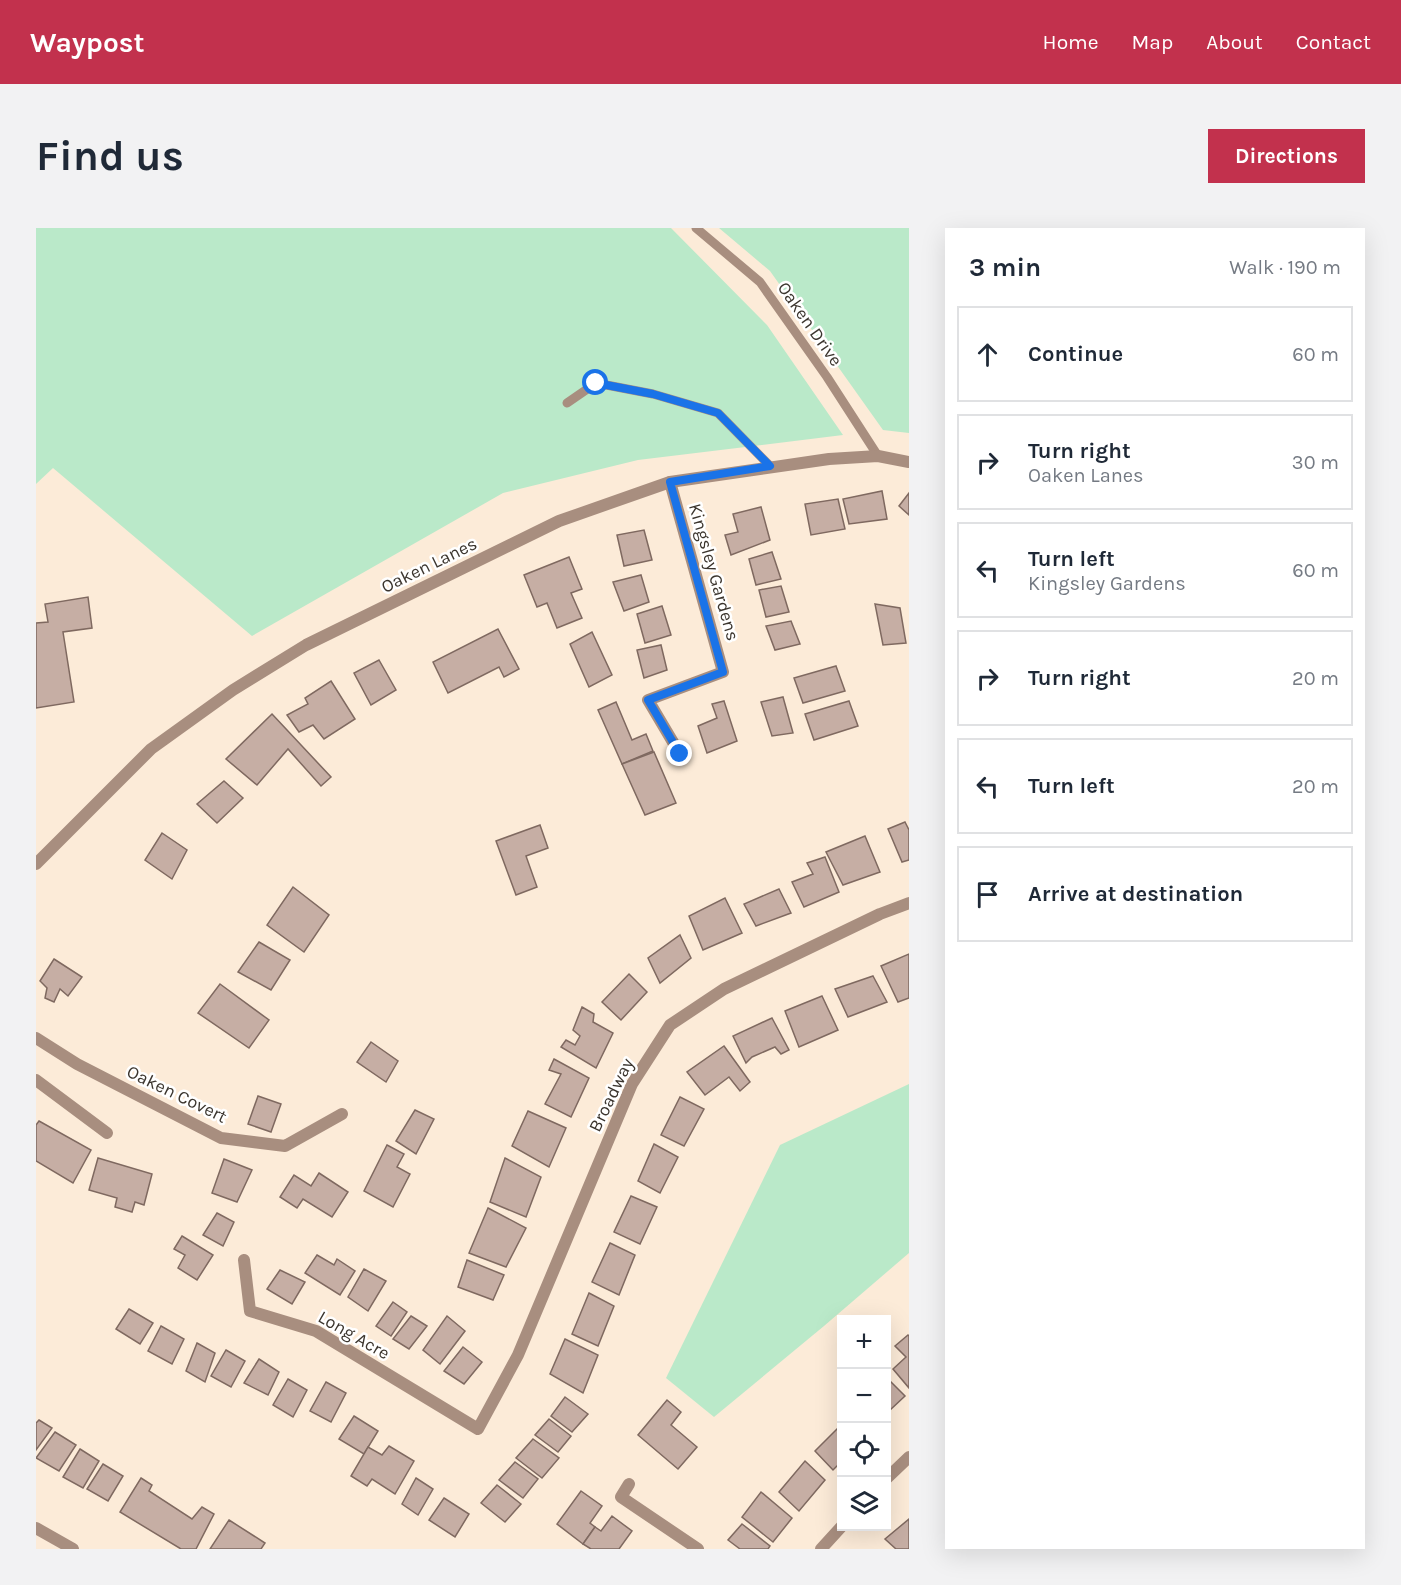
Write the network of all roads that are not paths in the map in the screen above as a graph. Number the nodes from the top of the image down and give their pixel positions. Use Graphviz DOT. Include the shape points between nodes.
graph roads {
  1 [pos="696,228"];
  2 [pos="567,403"];
  3 [pos="878,456"];
  4 [pos="909,462"];
  5 [pos="770,466"];
  6 [pos="670,482"];
  7 [pos="680,754"];
  8 [pos="36,864"];
  9 [pos="909,903"];
  10 [pos="36,1038"];
  11 [pos="36,1080"];
  12 [pos="342,1114"];
  13 [pos="107,1133"];
  14 [pos="244,1260"];
  15 [pos="478,1429"];
  16 [pos="909,1457"];
  17 [pos="888,1477"];
  18 [pos="629,1484"];
  19 [pos="36,1528"];
  20 [pos="838,1531"];
  21 [pos="73,1549"];
  22 [pos="698,1549"];
  23 [pos="821,1549"];
  1 -- 3 [label="lane, Oaken Drive" via="760,282"];
  2 -- 5 [label="lane" via="596,383 718,413"];
  3 -- 4 [label="street, Oaken Lanes"];
  3 -- 5 [label="street, Oaken Lanes"];
  5 -- 6 [label="street, Oaken Lanes"];
  6 -- 7 [label="street, Kingsley Gardens" via="723,672 648,700"];
  6 -- 8 [label="street, Oaken Lanes" via="558,521 306,645 233,690 151,749"];
  9 -- 15 [label="street, Broadway" via="724,988 670,1025 632,1084 518,1355"];
  10 -- 12 [label="street, Oaken Covert" via="77,1064 221,1137 285,1146"];
  11 -- 13 [label="street"];
  14 -- 15 [label="street, Long Acre" via="250,1311 316,1331"];
  16 -- 17 [label="street"];
  18 -- 22 [label="street" via="621,1497"];
  19 -- 21 [label="street"];
  20 -- 23 [label="street"];
}
